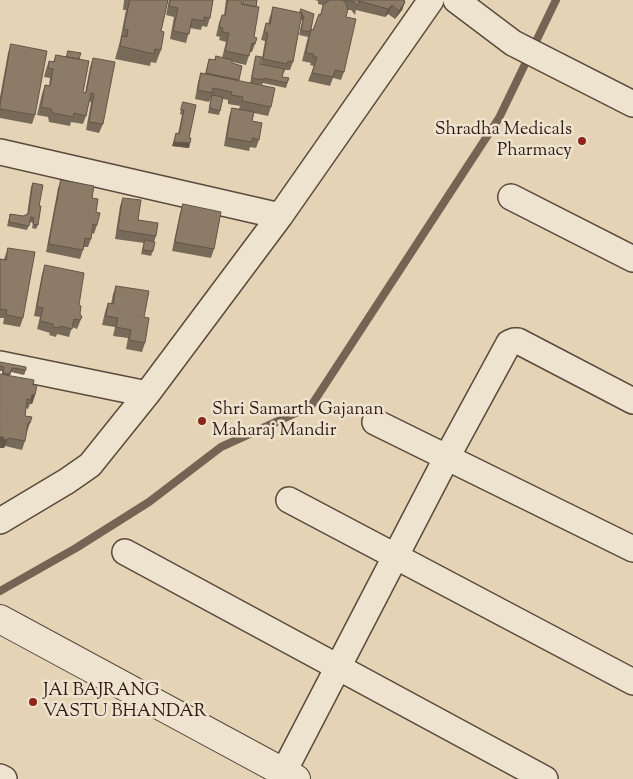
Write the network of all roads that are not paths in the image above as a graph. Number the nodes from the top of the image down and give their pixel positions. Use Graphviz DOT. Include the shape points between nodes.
graph roads {
  1 [pos="431,0"];
  2 [pos="456,0"];
  3 [pos="633,104"];
  4 [pos="0,152"];
  5 [pos="511,196"];
  6 [pos="280,216"];
  7 [pos="633,260"];
  8 [pos="0,364"];
  9 [pos="147,394"];
  10 [pos="633,401"];
  11 [pos="376,422"];
  12 [pos="447,457"];
  13 [pos="289,500"];
  14 [pos="0,521"];
  15 [pos="633,548"];
  16 [pos="125,552"];
  17 [pos="396,556"];
  18 [pos="0,619"];
  19 [pos="338,667"];
  20 [pos="633,682"];
  21 [pos="0,777"];
  22 [pos="286,777"];
  23 [pos="4,779"];
  24 [pos="545,779"];
  1 -- 6 [label="street"];
  2 -- 3 [label="street" via="513,43"];
  4 -- 6 [label="street"];
  5 -- 7 [label="street"];
  6 -- 9 [label="street"];
  8 -- 9 [label="street"];
  9 -- 14 [label="street" via="90,465"];
  10 -- 12 [label="street" via="514,341"];
  11 -- 12 [label="street"];
  12 -- 15 [label="street"];
  12 -- 17 [label="street"];
  13 -- 17 [label="street"];
  16 -- 19 [label="street"];
  17 -- 19 [label="street"];
  17 -- 20 [label="street"];
  18 -- 22 [label="street"];
  19 -- 22 [label="street"];
  19 -- 24 [label="street"];
  21 -- 23 [label="street"];
}
